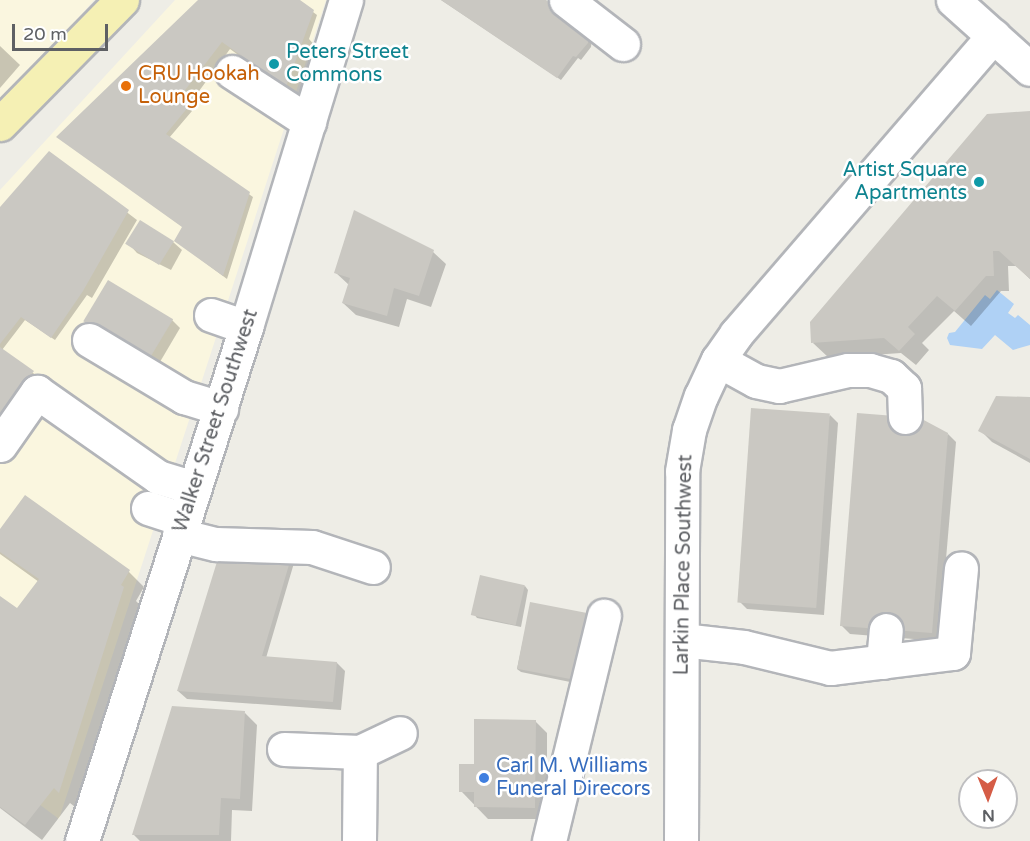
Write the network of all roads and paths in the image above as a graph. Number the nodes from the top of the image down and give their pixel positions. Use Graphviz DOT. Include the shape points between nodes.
graph roads {
  1 [pos="346,0"];
  2 [pos="566,0"];
  3 [pos="953,0"];
  4 [pos="117,2"];
  5 [pos="993,36"];
  6 [pos="622,44"];
  7 [pos="1030,69"];
  8 [pos="232,72"];
  9 [pos="309,122"];
  10 [pos="0,124"];
  11 [pos="211,315"];
  12 [pos="246,327"];
  13 [pos="89,340"];
  14 [pos="717,360"];
  15 [pos="221,408"];
  16 [pos="905,417"];
  17 [pos="0,444"];
  18 [pos="194,488"];
  19 [pos="148,508"];
  20 [pos="181,527"];
  21 [pos="373,567"];
  22 [pos="961,568"];
  23 [pos="604,616"];
  24 [pos="682,640"];
  25 [pos="400,733"];
  26 [pos="284,749"];
  27 [pos="360,752"];
  28 [pos="82,841"];
  29 [pos="359,841"];
  30 [pos="549,841"];
  31 [pos="681,841"];
  1 -- 9 [label="street, Walker Street Southwest"];
  2 -- 6 [label="street"];
  3 -- 5 [label="street"];
  4 -- 10 [label="main road"];
  5 -- 7 [label="street"];
  5 -- 14 [label="street, Larkin Place Southwest"];
  8 -- 9 [label="street"];
  9 -- 12 [label="street, Walker Street Southwest"];
  11 -- 12 [label="street"];
  12 -- 15 [label="street, Walker Street Southwest"];
  13 -- 15 [label="street" via="184,397"];
  14 -- 16 [label="street" via="756,381 779,386 848,370 870,370 891,376 904,388"];
  14 -- 24 [label="street, Larkin Place Southwest" via="689,430 682,471"];
  15 -- 18 [label="street, Walker Street Southwest"];
  17 -- 18 [label="street" via="37,392 158,477"];
  18 -- 20 [label="street, Walker Street Southwest"];
  19 -- 20 [label="street"];
  20 -- 21 [label="street" via="216,544 312,547"];
  20 -- 28 [label="street, Walker Street Southwest"];
  22 -- 24 [label="street" via="953,653 884,646 830,668 744,647"];
  23 -- 30 [label="street"];
  24 -- 31 [label="street, Larkin Place Southwest"];
  25 -- 27 [label="street"];
  26 -- 27 [label="street"];
  27 -- 29 [label="street"];
}
